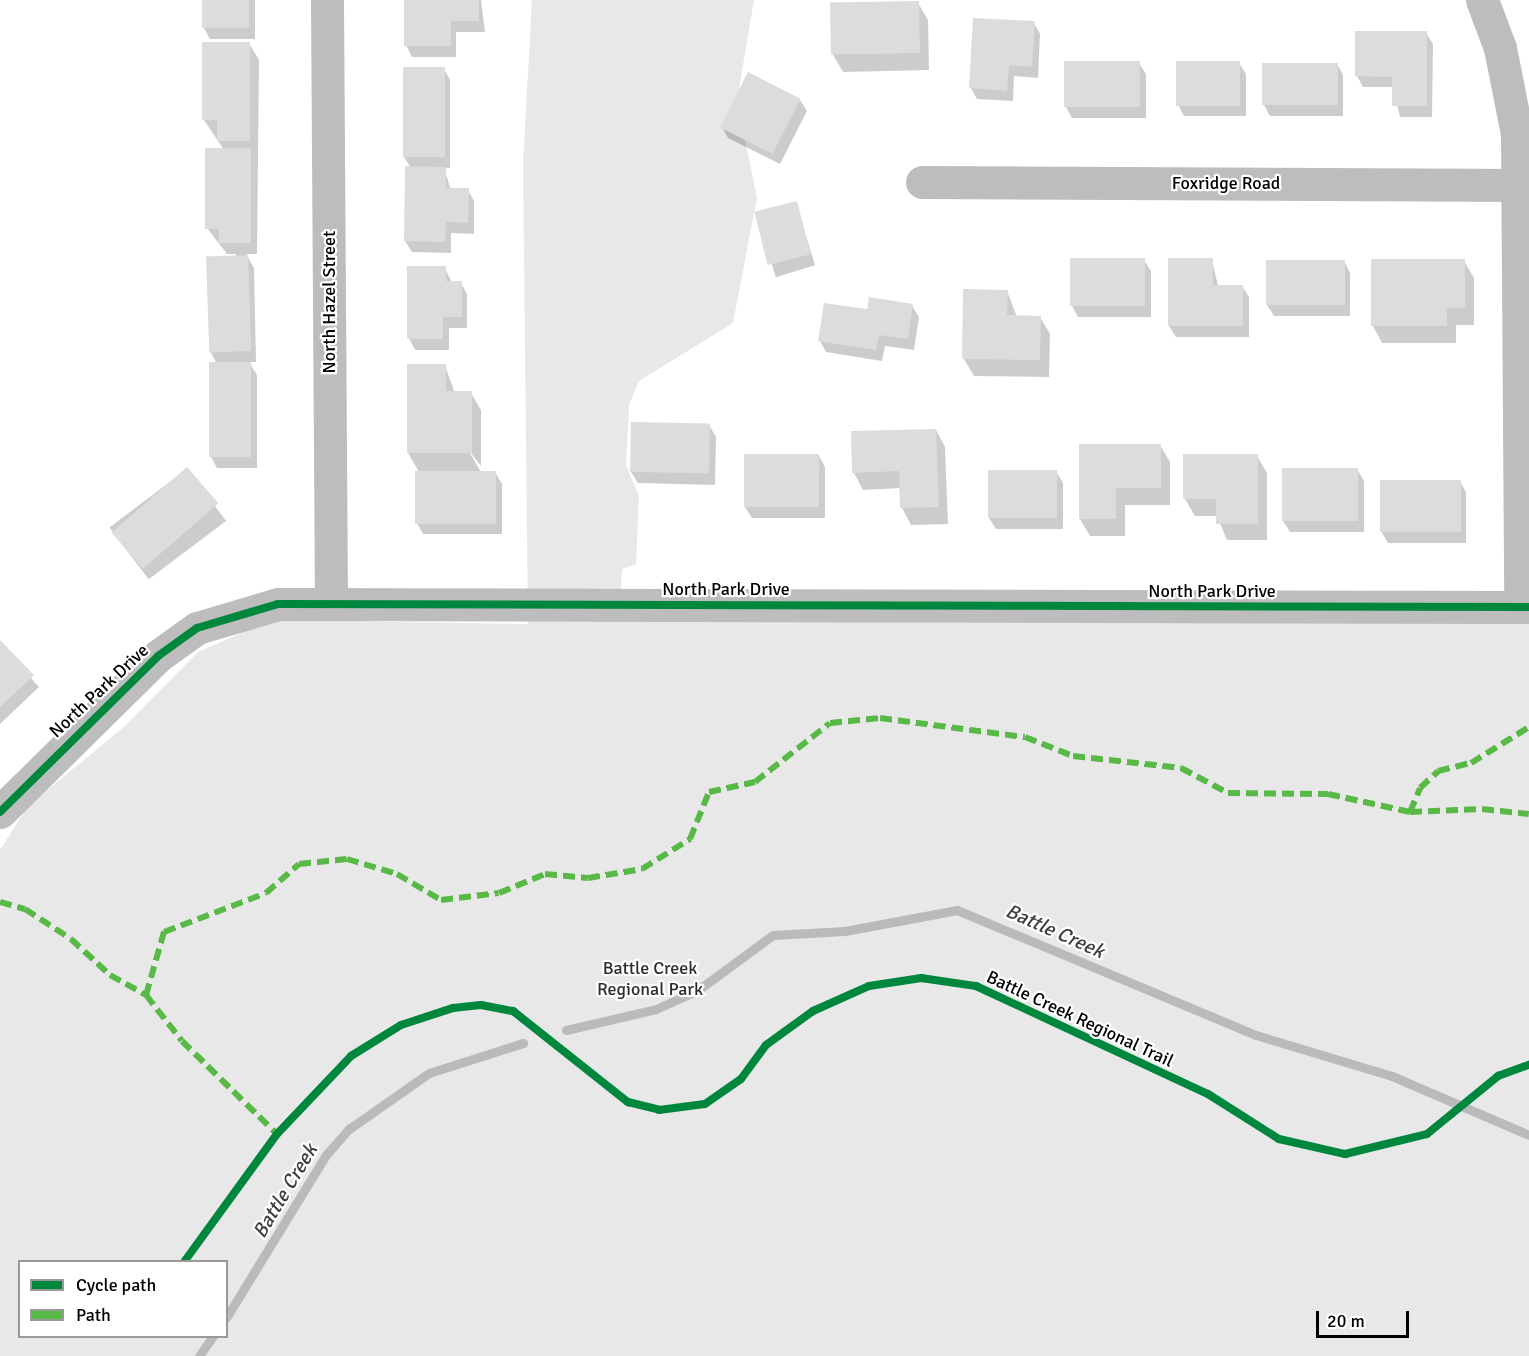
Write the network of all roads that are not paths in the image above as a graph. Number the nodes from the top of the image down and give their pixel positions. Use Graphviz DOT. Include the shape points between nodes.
graph roads {
  1 [pos="327,0"];
  2 [pos="1482,0"];
  3 [pos="922,182"];
  4 [pos="1523,185"];
  5 [pos="331,603"];
  6 [pos="1525,607"];
  7 [pos="0,812"];
  1 -- 5 [label="street, North Hazel Street"];
  2 -- 4 [label="street" via="1512,93"];
  3 -- 4 [label="street, Foxridge Road"];
  4 -- 6 [label="street"];
  5 -- 6 [label="street, North Park Drive"];
  5 -- 7 [label="street, North Park Drive" via="278,604 197,628 79,728"];
}
